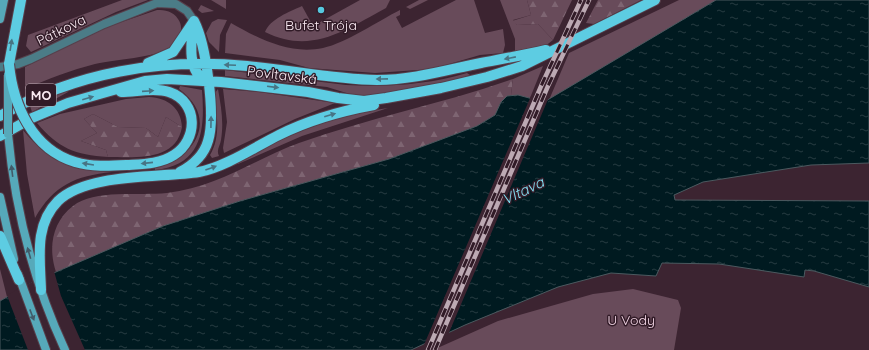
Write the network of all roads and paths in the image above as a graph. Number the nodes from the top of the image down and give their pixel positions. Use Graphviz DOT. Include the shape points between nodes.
graph roads {
  1 [pos="4,0"];
  2 [pos="21,0"];
  3 [pos="655,0"];
  4 [pos="0,19"];
  5 [pos="194,21"];
  6 [pos="561,46"];
  7 [pos="193,64"];
  8 [pos="206,64"];
  9 [pos="4,66"];
  10 [pos="137,68"];
  11 [pos="209,81"];
  12 [pos="441,88"];
  13 [pos="109,92"];
  14 [pos="0,116"];
  15 [pos="0,136"];
  16 [pos="173,175"];
  17 [pos="0,197"];
  18 [pos="0,236"];
  19 [pos="19,280"];
  20 [pos="41,290"];
  21 [pos="46,350"];
  22 [pos="65,350"];
  1 -- 4 [label="main road"];
  9 -- 2 [label="main road, one-way"];
  3 -- 6 [label="main road, Povltavská"];
  5 -- 7 [label="main road" via="191,39"];
  5 -- 8 [label="main road" via="202,40"];
  5 -- 9 [label="street, Pátkova" via="187,11 176,4 157,3 104,24 31,59"];
  5 -- 10 [label="main road" via="173,52"];
  6 -- 8 [label="main road, Povltavská, one-way" via="436,74 389,79 350,78"];
  6 -- 12 [label="main road, Povltavská" via="522,66"];
  7 -- 8 [label="main road, Povltavská / MO"];
  7 -- 10 [label="main road, Povltavská / MO"];
  7 -- 11 [label="main road" via="199,76"];
  8 -- 11 [label="main road"];
  13 -- 9 [label="main road, one-way, bridge" via="168,92 182,100 191,115 192,128 186,145 158,162 97,166 63,157 34,133 20,110"];
  20 -- 9 [label="main road, one-way, bridge" via="28,249 14,183"];
  10 -- 14 [label="main road, Povltavská / MO" via="72,83"];
  11 -- 12 [label="main road, Povltavská, one-way" via="364,100"];
  11 -- 13 [label="main road, Povltavská" via="145,81"];
  16 -- 11 [label="main road, one-way" via="195,161 208,141 211,123"];
  16 -- 12 [label="main road, one-way" via="208,169 280,134 320,118 394,102"];
  15 -- 13 [label="main road, Povltavská / MO, one-way" via="68,103"];
  16 -- 20 [label="main road" via="100,182 80,187 63,196 44,221 40,236"];
  17 -- 19 [label="main road"];
  18 -- 19 [label="main road"];
  19 -- 21 [label="main road, one-way"];
  20 -- 22 [label="main road"];
}
